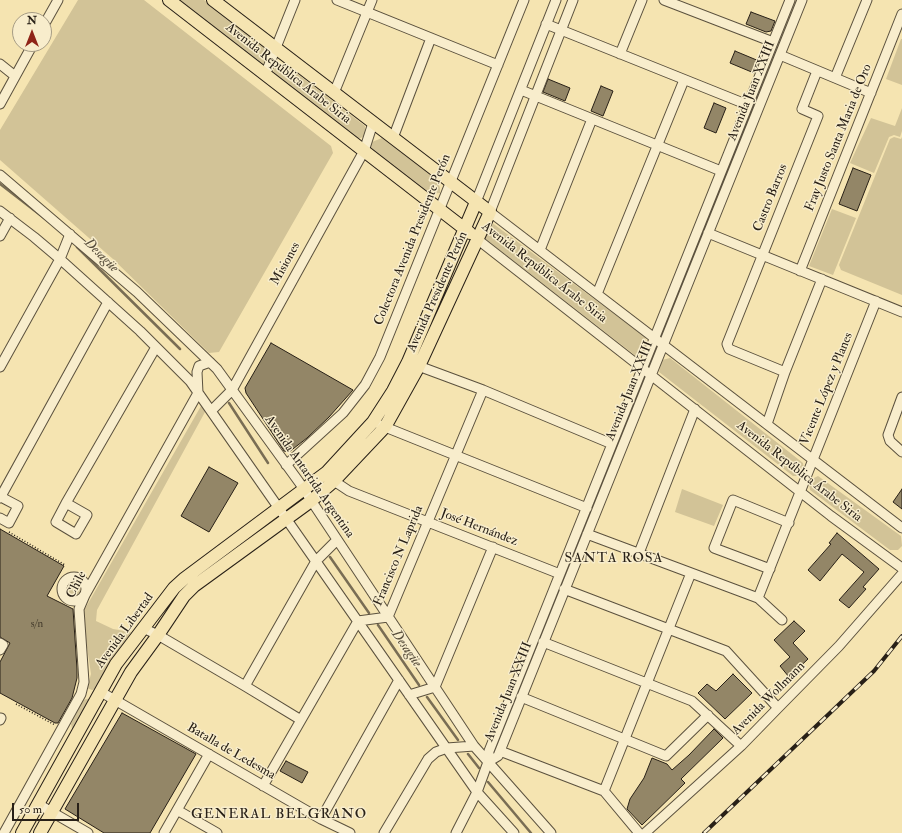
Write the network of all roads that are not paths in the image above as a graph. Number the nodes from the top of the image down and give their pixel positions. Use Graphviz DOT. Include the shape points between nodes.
graph roads {
  1 [pos="58,0"];
  2 [pos="169,0"];
  3 [pos="295,0"];
  4 [pos="337,0"];
  5 [pos="372,0"];
  6 [pos="524,0"];
  7 [pos="556,0"];
  8 [pos="573,0"];
  9 [pos="642,0"];
  10 [pos="664,0"];
  11 [pos="790,0"];
  12 [pos="802,0"];
  13 [pos="867,0"];
  14 [pos="218,2"];
  15 [pos="51,12"];
  16 [pos="367,12"];
  17 [pos="902,14"];
  18 [pos="546,24"];
  19 [pos="561,30"];
  20 [pos="431,38"];
  21 [pos="773,42"];
  22 [pos="276,48"];
  23 [pos="28,52"];
  24 [pos="620,54"];
  25 [pos="780,55"];
  26 [pos="0,64"];
  27 [pos="498,65"];
  28 [pos="816,71"];
  29 [pos="265,75"];
  30 [pos="15,76"];
  31 [pos="834,78"];
  32 [pos="684,80"];
  33 [pos="521,90"];
  34 [pos="334,93"];
  35 [pos="871,93"];
  36 [pos="536,96"];
  37 [pos="0,104"];
  38 [pos="748,106"];
  39 [pos="592,119"];
  40 [pos="373,123"];
  41 [pos="393,138"];
  42 [pos="658,145"];
  43 [pos="364,151"];
  44 [pos="722,171"];
  45 [pos="0,174"];
  46 [pos="451,182"];
  47 [pos="476,202"];
  48 [pos="440,210"];
  49 [pos="0,211"];
  50 [pos="490,212"];
  51 [pos="10,218"];
  52 [pos="465,229"];
  53 [pos="708,232"];
  54 [pos="70,234"];
  55 [pos="0,236"];
  56 [pos="477,239"];
  57 [pos="540,250"];
  58 [pos="762,255"];
  59 [pos="60,259"];
  60 [pos="800,271"];
  61 [pos="822,279"];
  62 [pos="597,294"];
  63 [pos="108,302"];
  64 [pos="876,302"];
  65 [pos="902,312"];
  66 [pos="655,338"];
  67 [pos="663,345"];
  68 [pos="156,347"];
  69 [pos="210,362"];
  70 [pos="414,364"];
  71 [pos="0,367"];
  72 [pos="643,368"];
  73 [pos="785,372"];
  74 [pos="651,374"];
  75 [pos="232,390"];
  76 [pos="483,390"];
  77 [pos="198,393"];
  78 [pos="902,397"];
  79 [pos="695,409"];
  80 [pos="211,411"];
  81 [pos="373,422"];
  82 [pos="767,424"];
  83 [pos="385,427"];
  84 [pos="612,444"];
  85 [pos="902,452"];
  86 [pos="456,455"];
  87 [pos="813,460"];
  88 [pos="286,465"];
  89 [pos="330,476"];
  90 [pos="304,490"];
  91 [pos="801,492"];
  92 [pos="0,498"];
  93 [pos="311,501"];
  94 [pos="66,503"];
  95 [pos="279,508"];
  96 [pos="587,508"];
  97 [pos="0,518"];
  98 [pos="286,519"];
  99 [pos="428,522"];
  100 [pos="789,523"];
  101 [pos="902,528"];
  102 [pos="587,534"];
  103 [pos="337,540"];
  104 [pos="493,547"];
  105 [pos="640,553"];
  106 [pos="316,561"];
  107 [pos="902,568"];
  108 [pos="770,569"];
  109 [pos="691,573"];
  110 [pos="560,574"];
  111 [pos="902,574"];
  112 [pos="564,589"];
  113 [pos="758,598"];
  114 [pos="388,617"];
  115 [pos="782,620"];
  116 [pos="358,621"];
  117 [pos="143,628"];
  118 [pos="668,629"];
  119 [pos="158,635"];
  120 [pos="543,642"];
  121 [pos="0,644"];
  122 [pos="0,650"];
  123 [pos="398,680"];
  124 [pos="647,683"];
  125 [pos="246,686"];
  126 [pos="435,687"];
  127 [pos="101,692"];
  128 [pos="409,695"];
  129 [pos="521,697"];
  130 [pos="115,700"];
  131 [pos="778,708"];
  132 [pos="708,716"];
  133 [pos="301,720"];
  134 [pos="625,739"];
  135 [pos="474,746"];
  136 [pos="741,746"];
  137 [pos="447,748"];
  138 [pos="500,751"];
  139 [pos="209,754"];
  140 [pos="488,762"];
  141 [pos="263,786"];
  142 [pos="604,791"];
  143 [pos="477,792"];
  144 [pos="38,804"];
  145 [pos="177,810"];
  146 [pos="52,812"];
  147 [pos="321,819"];
  148 [pos="4,833"];
  149 [pos="22,833"];
  150 [pos="40,833"];
  151 [pos="88,833"];
  152 [pos="164,833"];
  153 [pos="217,833"];
  154 [pos="350,833"];
  155 [pos="384,833"];
  156 [pos="456,833"];
  157 [pos="514,833"];
  158 [pos="551,833"];
  159 [pos="640,833"];
  160 [pos="645,833"];
  1 -- 15 [label="street"];
  2 -- 29 [label="main road, Avenida República Árabe Siria"];
  3 -- 22 [label="street"];
  4 -- 16 [label="street"];
  5 -- 16 [label="street"];
  6 -- 27 [label="street, Colectora Avenida Presidente Perón"];
  7 -- 18 [label="street, Avenida Presidente Perón"];
  8 -- 19 [label="street, Avenida Presidente Perón"];
  9 -- 24 [label="street"];
  10 -- 21 [label="street"];
  11 -- 21 [label="street, Avenida Juan XXIII"];
  12 -- 25 [label="street, Avenida Juan XXIII"];
  13 -- 31 [label="street"];
  14 -- 22 [label="main road, Avenida República Árabe Siria"];
  16 -- 20 [label="street"];
  16 -- 34 [label="street"];
  17 -- 35 [label="street, Fray Justo Santa Maria de Oro"];
  18 -- 19 [label="street"];
  18 -- 33 [label="street, Avenida Presidente Perón"];
  19 -- 24 [label="street"];
  19 -- 36 [label="street, Avenida Presidente Perón"];
  20 -- 27 [label="street"];
  20 -- 41 [label="street"];
  21 -- 38 [label="street, Avenida Juan XXIII"];
  22 -- 29 [label="street"];
  22 -- 34 [label="main road, Avenida República Árabe Siria"];
  23 -- 30 [label="street"];
  24 -- 32 [label="street"];
  25 -- 28 [label="street"];
  25 -- 53 [label="street, Avenida Juan XXIII"];
  26 -- 30 [label="street"];
  27 -- 46 [label="street, Colectora Avenida Presidente Perón"];
  28 -- 31 [label="street"];
  28 -- 58 [label="street, Castro Barros" via="802,109 818,116"];
  29 -- 43 [label="main road, Avenida República Árabe Siria"];
  30 -- 37 [label="street"];
  31 -- 35 [label="street"];
  32 -- 38 [label="street"];
  32 -- 42 [label="street"];
  33 -- 36 [label="street"];
  33 -- 47 [label="street, Avenida Presidente Perón"];
  34 -- 40 [label="main road, Avenida República Árabe Siria"];
  35 -- 60 [label="street, Fray Justo Santa Maria de Oro"];
  36 -- 39 [label="street"];
  36 -- 50 [label="street, Avenida Presidente Perón"];
  38 -- 44 [label="street, Avenida Juan XXIII"];
  39 -- 42 [label="street"];
  39 -- 57 [label="street"];
  40 -- 41 [label="main road, Avenida República Árabe Siria"];
  40 -- 43 [label="street, Misiones"];
  41 -- 46 [label="main road, Avenida República Árabe Siria"];
  42 -- 44 [label="street"];
  42 -- 62 [label="street"];
  43 -- 48 [label="main road, Avenida República Árabe Siria"];
  43 -- 75 [label="street, Misiones"];
  44 -- 66 [label="street, Avenida Juan XXIII"];
  45 -- 54 [label="street, Avenida Antartida Argentina"];
  46 -- 47 [label="main road, Avenida República Árabe Siria"];
  46 -- 48 [label="street, Colectora Avenida Presidente Perón"];
  47 -- 50 [label="main road, Avenida República Árabe Siria"];
  47 -- 52 [label="main road, Avenida Presidente Perón"];
  48 -- 52 [label="main road, Avenida República Árabe Siria"];
  48 -- 88 [label="street, Colectora Avenida Presidente Perón" via="380,357 365,385 343,413"];
  49 -- 51 [label="street"];
  50 -- 56 [label="main road, Avenida Presidente Perón"];
  50 -- 57 [label="street, Avenida República Árabe Siria"];
  51 -- 55 [label="street"];
  51 -- 59 [label="street"];
  52 -- 56 [label="main road, Avenida República Árabe Siria"];
  52 -- 70 [label="main road, Avenida Presidente Perón"];
  53 -- 58 [label="street"];
  53 -- 67 [label="street, Avenida Juan XXIII"];
  54 -- 59 [label="street"];
  54 -- 69 [label="street, Avenida Antartida Argentina" via="137,292"];
  56 -- 70 [label="main road, Avenida Presidente Perón"];
  56 -- 72 [label="street, Avenida República Árabe Siria"];
  57 -- 62 [label="street, Avenida República Árabe Siria"];
  58 -- 60 [label="street"];
  58 -- 73 [label="street, Castro Barros" via="727,344 729,349"];
  59 -- 63 [label="street"];
  59 -- 71 [label="street"];
  60 -- 61 [label="street"];
  61 -- 64 [label="street"];
  61 -- 73 [label="street"];
  62 -- 66 [label="street, Avenida República Árabe Siria"];
  63 -- 68 [label="street"];
  63 -- 92 [label="street"];
  64 -- 65 [label="street"];
  64 -- 87 [label="street, Vicente López y Planes"];
  66 -- 67 [label="street, Avenida República Árabe Siria"];
  66 -- 72 [label="street, Avenida Juan XXIII"];
  67 -- 74 [label="street, Avenida Juan XXIII"];
  67 -- 82 [label="street, Avenida República Árabe Siria"];
  68 -- 77 [label="street" via="190,381"];
  68 -- 94 [label="street"];
  69 -- 75 [label="street, Avenida Antartida Argentina"];
  69 -- 77 [label="street" via="200,366 197,372"];
  70 -- 76 [label="street"];
  70 -- 81 [label="main road, Avenida Presidente Perón" via="392,391"];
  70 -- 83 [label="main road, Avenida Presidente Perón"];
  72 -- 74 [label="street, Avenida República Árabe Siria"];
  72 -- 84 [label="street, Avenida Juan XXIII"];
  73 -- 82 [label="street"];
  74 -- 79 [label="street, Avenida República Árabe Siria"];
  74 -- 102 [label="street, Avenida Juan XXIII"];
  75 -- 80 [label="street, Misiones"];
  75 -- 88 [label="street, Avenida Antartida Argentina"];
  76 -- 84 [label="street"];
  76 -- 86 [label="street, Francisco N Laprida"];
  77 -- 80 [label="street"];
  77 -- 148 [label="street, Chile" via="85,595 79,609 84,682 81,694"];
  78 -- 85 [label="street" via="888,435 890,441"];
  79 -- 91 [label="street, Avenida República Árabe Siria"];
  79 -- 105 [label="street"];
  80 -- 95 [label="street"];
  81 -- 83 [label="street"];
  81 -- 89 [label="main road, Avenida Presidente Perón"];
  82 -- 87 [label="street, Avenida República Árabe Siria"];
  83 -- 86 [label="street"];
  83 -- 89 [label="main road, Avenida Presidente Perón"];
  84 -- 96 [label="street, Avenida Juan XXIII"];
  86 -- 96 [label="street"];
  86 -- 99 [label="street, Francisco N Laprida"];
  87 -- 91 [label="street, Vicente López y Planes"];
  87 -- 101 [label="street, Avenida República Árabe Siria"];
  88 -- 90 [label="street, Avenida Antartida Argentina"];
  89 -- 90 [label="main road, Avenida Presidente Perón"];
  89 -- 93 [label="main road, Avenida Presidente Perón"];
  89 -- 99 [label="street, José Hernández" via="349,491"];
  90 -- 93 [label="street, Avenida Antartida Argentina"];
  90 -- 95 [label="main road, Avenida Libertad"];
  91 -- 100 [label="street, Vicente López y Planes"];
  91 -- 107 [label="street, Avenida República Árabe Siria"];
  92 -- 97 [label="street" via="18,506 9,523"];
  93 -- 98 [label="main road"];
  93 -- 103 [label="street, Avenida Antartida Argentina"];
  94 -- 94 [label="street" via="56,522 76,534 87,515"];
  95 -- 98 [label="street"];
  95 -- 117 [label="main road, Avenida Libertad" via="185,578"];
  96 -- 110 [label="street, Avenida Juan XXIII"];
  98 -- 106 [label="street"];
  98 -- 119 [label="main road" via="194,586 184,596"];
  99 -- 104 [label="street, José Hernández"];
  99 -- 114 [label="street, Francisco N Laprida"];
  100 -- 108 [label="street, Vicente López y Planes"];
  100 -- 108 [label="street" via="733,500 714,548"];
  102 -- 105 [label="street"];
  102 -- 112 [label="street, Avenida Juan XXIII"];
  103 -- 106 [label="street"];
  103 -- 114 [label="street, Avenida Antartida Argentina"];
  104 -- 110 [label="street, José Hernández"];
  104 -- 126 [label="street"];
  105 -- 109 [label="street"];
  106 -- 116 [label="street"];
  106 -- 125 [label="street"];
  108 -- 113 [label="street, Vicente López y Planes"];
  109 -- 113 [label="street"];
  109 -- 118 [label="street"];
  110 -- 140 [label="street, Avenida Juan XXIII" via="489,751"];
  111 -- 131 [label="street, Avenida Wollmann" via="839,646"];
  112 -- 118 [label="street"];
  112 -- 120 [label="street, Avenida Juan XXIII"];
  113 -- 115 [label="street"];
  114 -- 116 [label="street, Francisco N Laprida"];
  114 -- 126 [label="street, Avenida Antartida Argentina"];
  116 -- 123 [label="street"];
  116 -- 133 [label="street"];
  117 -- 119 [label="street"];
  117 -- 127 [label="main road, Avenida Libertad" via="116,664"];
  118 -- 124 [label="street"];
  118 -- 131 [label="street" via="726,651"];
  119 -- 125 [label="street"];
  119 -- 130 [label="main road" via="131,672"];
  120 -- 124 [label="street"];
  120 -- 129 [label="street, Avenida Juan XXIII"];
  121 -- 122 [label="street" via="3,645"];
  123 -- 128 [label="street"];
  123 -- 147 [label="street"];
  124 -- 132 [label="street" via="692,701"];
  124 -- 134 [label="street"];
  125 -- 133 [label="street"];
  126 -- 128 [label="street"];
  126 -- 135 [label="street, Avenida Antartida Argentina"];
  127 -- 130 [label="street, Batalla de Ledesma"];
  127 -- 144 [label="main road, Avenida Libertad"];
  128 -- 137 [label="street"];
  129 -- 134 [label="street"];
  129 -- 138 [label="street, Avenida Juan XXIII"];
  130 -- 139 [label="street, Batalla de Ledesma"];
  130 -- 146 [label="main road"];
  131 -- 136 [label="street, Avenida Wollmann"];
  132 -- 134 [label="street" via="666,756"];
  132 -- 136 [label="street"];
  133 -- 141 [label="street"];
  134 -- 142 [label="street"];
  135 -- 137 [label="street"];
  135 -- 140 [label="street, Avenida Antartida Argentina"];
  136 -- 160 [label="street, Avenida Wollmann"];
  137 -- 143 [label="street"];
  137 -- 155 [label="street" via="436,752 428,759"];
  138 -- 140 [label="street, Avenida Juan XXIII" via="498,756"];
  138 -- 142 [label="street"];
  139 -- 141 [label="street, Batalla de Ledesma"];
  139 -- 145 [label="street"];
  140 -- 143 [label="street"];
  140 -- 158 [label="street, Avenida Antartida Argentina"];
  141 -- 147 [label="street, Batalla de Ledesma"];
  142 -- 159 [label="street"];
  143 -- 156 [label="street"];
  143 -- 157 [label="street"];
  144 -- 146 [label="street"];
  144 -- 149 [label="main road, Avenida Libertad"];
  145 -- 152 [label="street"];
  145 -- 153 [label="street"];
  146 -- 150 [label="main road"];
  146 -- 151 [label="street"];
  147 -- 154 [label="street, Batalla de Ledesma"];
}
